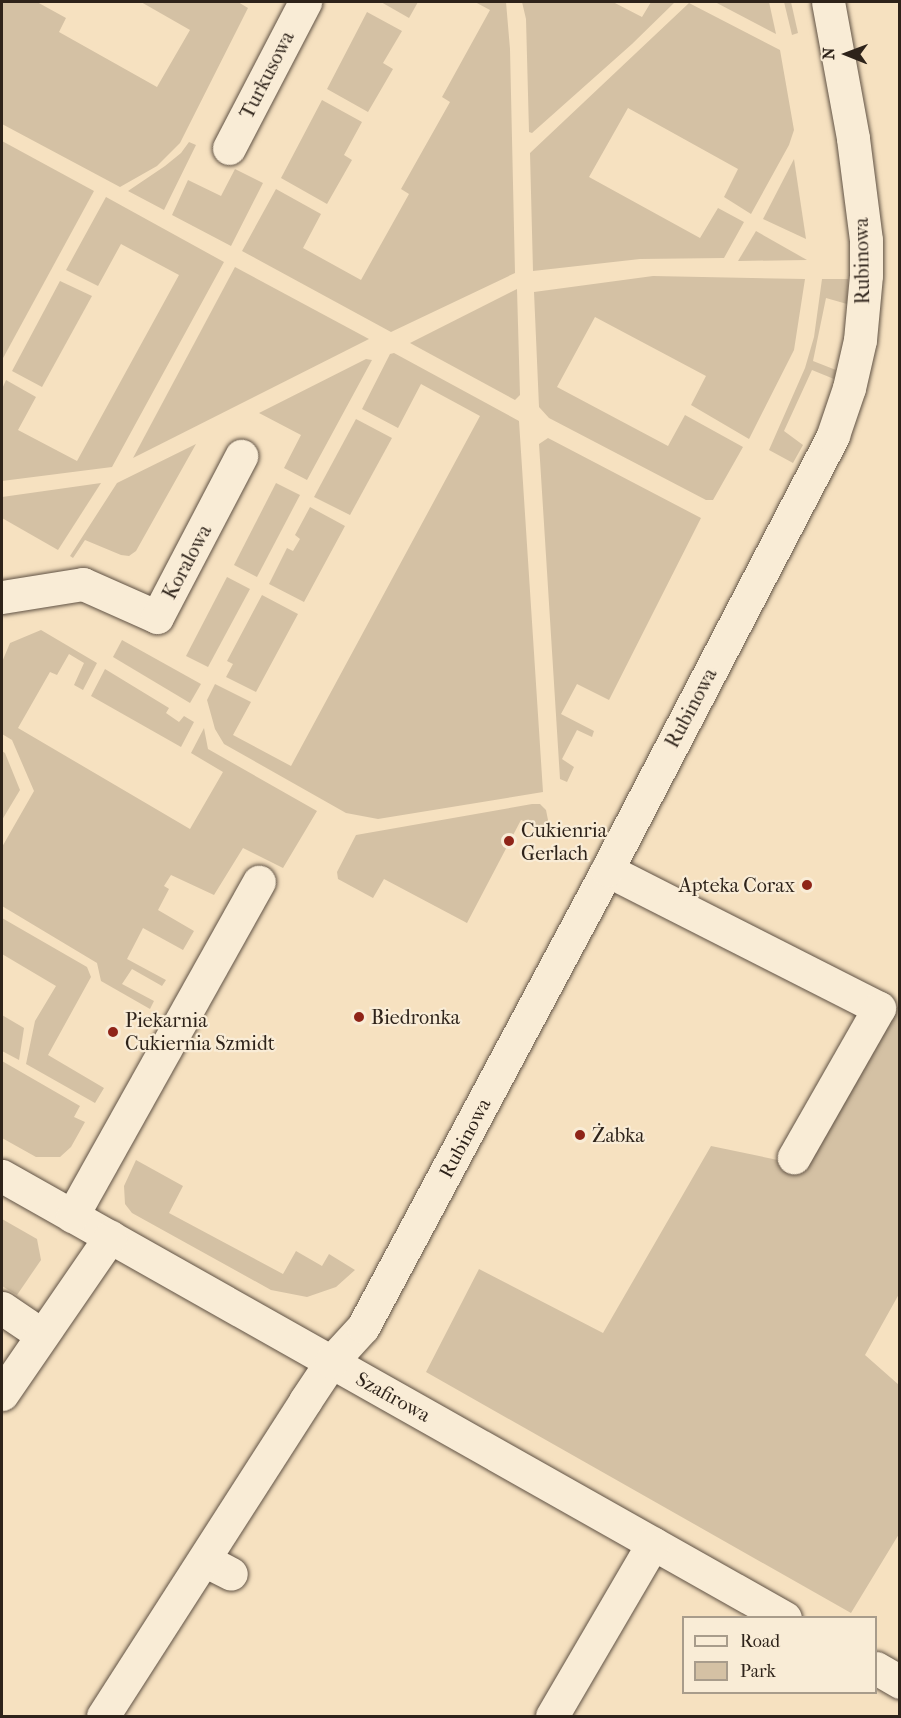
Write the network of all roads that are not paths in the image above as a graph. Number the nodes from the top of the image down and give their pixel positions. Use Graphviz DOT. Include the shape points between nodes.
graph roads {
  1 [pos="305,2"];
  2 [pos="828,2"];
  3 [pos="229,148"];
  4 [pos="241,456"];
  5 [pos="2,597"];
  6 [pos="607,870"];
  7 [pos="259,882"];
  8 [pos="794,1157"];
  9 [pos="2,1176"];
  10 [pos="72,1216"];
  11 [pos="110,1237"];
  12 [pos="2,1308"];
  13 [pos="42,1335"];
  14 [pos="331,1362"];
  15 [pos="2,1394"];
  16 [pos="653,1543"];
  17 [pos="783,1616"];
  18 [pos="877,1669"];
  19 [pos="900,1682"];
  20 [pos="115,1712"];
  21 [pos="552,1716"];
  1 -- 3 [label="street, Turkusowa"];
  2 -- 6 [label="street, Rubinowa" via="853,138 866,240 860,340 849,388 833,435"];
  4 -- 5 [label="street, Koralowa" via="157,617 83,584"];
  6 -- 8 [label="street" via="879,1008"];
  6 -- 14 [label="street, Rubinowa" via="373,1310"];
  7 -- 10 [label="street"];
  9 -- 10 [label="street, Szafirowa"];
  10 -- 11 [label="street, Szafirowa"];
  11 -- 13 [label="street"];
  11 -- 14 [label="street, Szafirowa"];
  12 -- 13 [label="street"];
  13 -- 15 [label="street"];
  14 -- 16 [label="street, Szafirowa"];
  14 -- 20 [label="street, Rubinowa" via="218,1567"];
  16 -- 17 [label="street, Szafirowa"];
  16 -- 21 [label="street"];
  18 -- 19 [label="street"];
}
